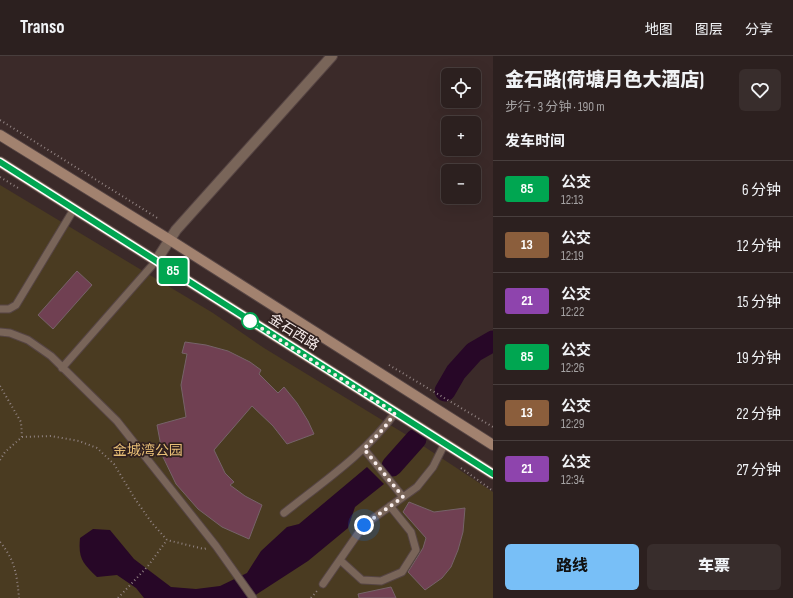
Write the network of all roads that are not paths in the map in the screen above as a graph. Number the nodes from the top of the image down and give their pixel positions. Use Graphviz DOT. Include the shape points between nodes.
graph roads {
  1 [pos="332,56"];
  2 [pos="0,135"];
  3 [pos="0,162"];
  4 [pos="74,209"];
  5 [pos="170,240"];
  6 [pos="156,261"];
  7 [pos="0,309"];
  8 [pos="0,332"];
  9 [pos="62,368"];
  10 [pos="395,413"];
  11 [pos="445,443"];
  12 [pos="493,445"];
  13 [pos="364,449"];
  14 [pos="493,474"];
  15 [pos="403,497"];
  16 [pos="390,506"];
  17 [pos="284,513"];
  18 [pos="340,560"];
  19 [pos="323,584"];
  20 [pos="253,598"];
  1 -- 5 [label="street" via="176,230"];
  2 -- 5 [label="main road, 金石西路"];
  3 -- 4 [label="main road, 金石西路"];
  4 -- 6 [label="main road, 金石西路"];
  4 -- 7 [label="lane" via="16,304 9,309"];
  5 -- 6 [label="street"];
  5 -- 12 [label="main road, 金石西路"];
  6 -- 9 [label="lane"];
  6 -- 10 [label="main road, 金石西路"];
  8 -- 9 [label="lane" via="28,340 51,356"];
  9 -- 20 [label="lane" via="117,421 216,546"];
  10 -- 11 [label="main road, 金石西路"];
  10 -- 13 [label="lane"];
  11 -- 14 [label="main road, 金石西路"];
  11 -- 15 [label="lane" via="433,468 417,487"];
  13 -- 15 [label="lane"];
  13 -- 17 [label="lane"];
  15 -- 16 [label="lane"];
  16 -- 18 [label="lane" via="364,525"];
  16 -- 18 [label="lane" via="411,532 416,550 402,572 381,581 362,580"];
  18 -- 19 [label="lane"];
}
